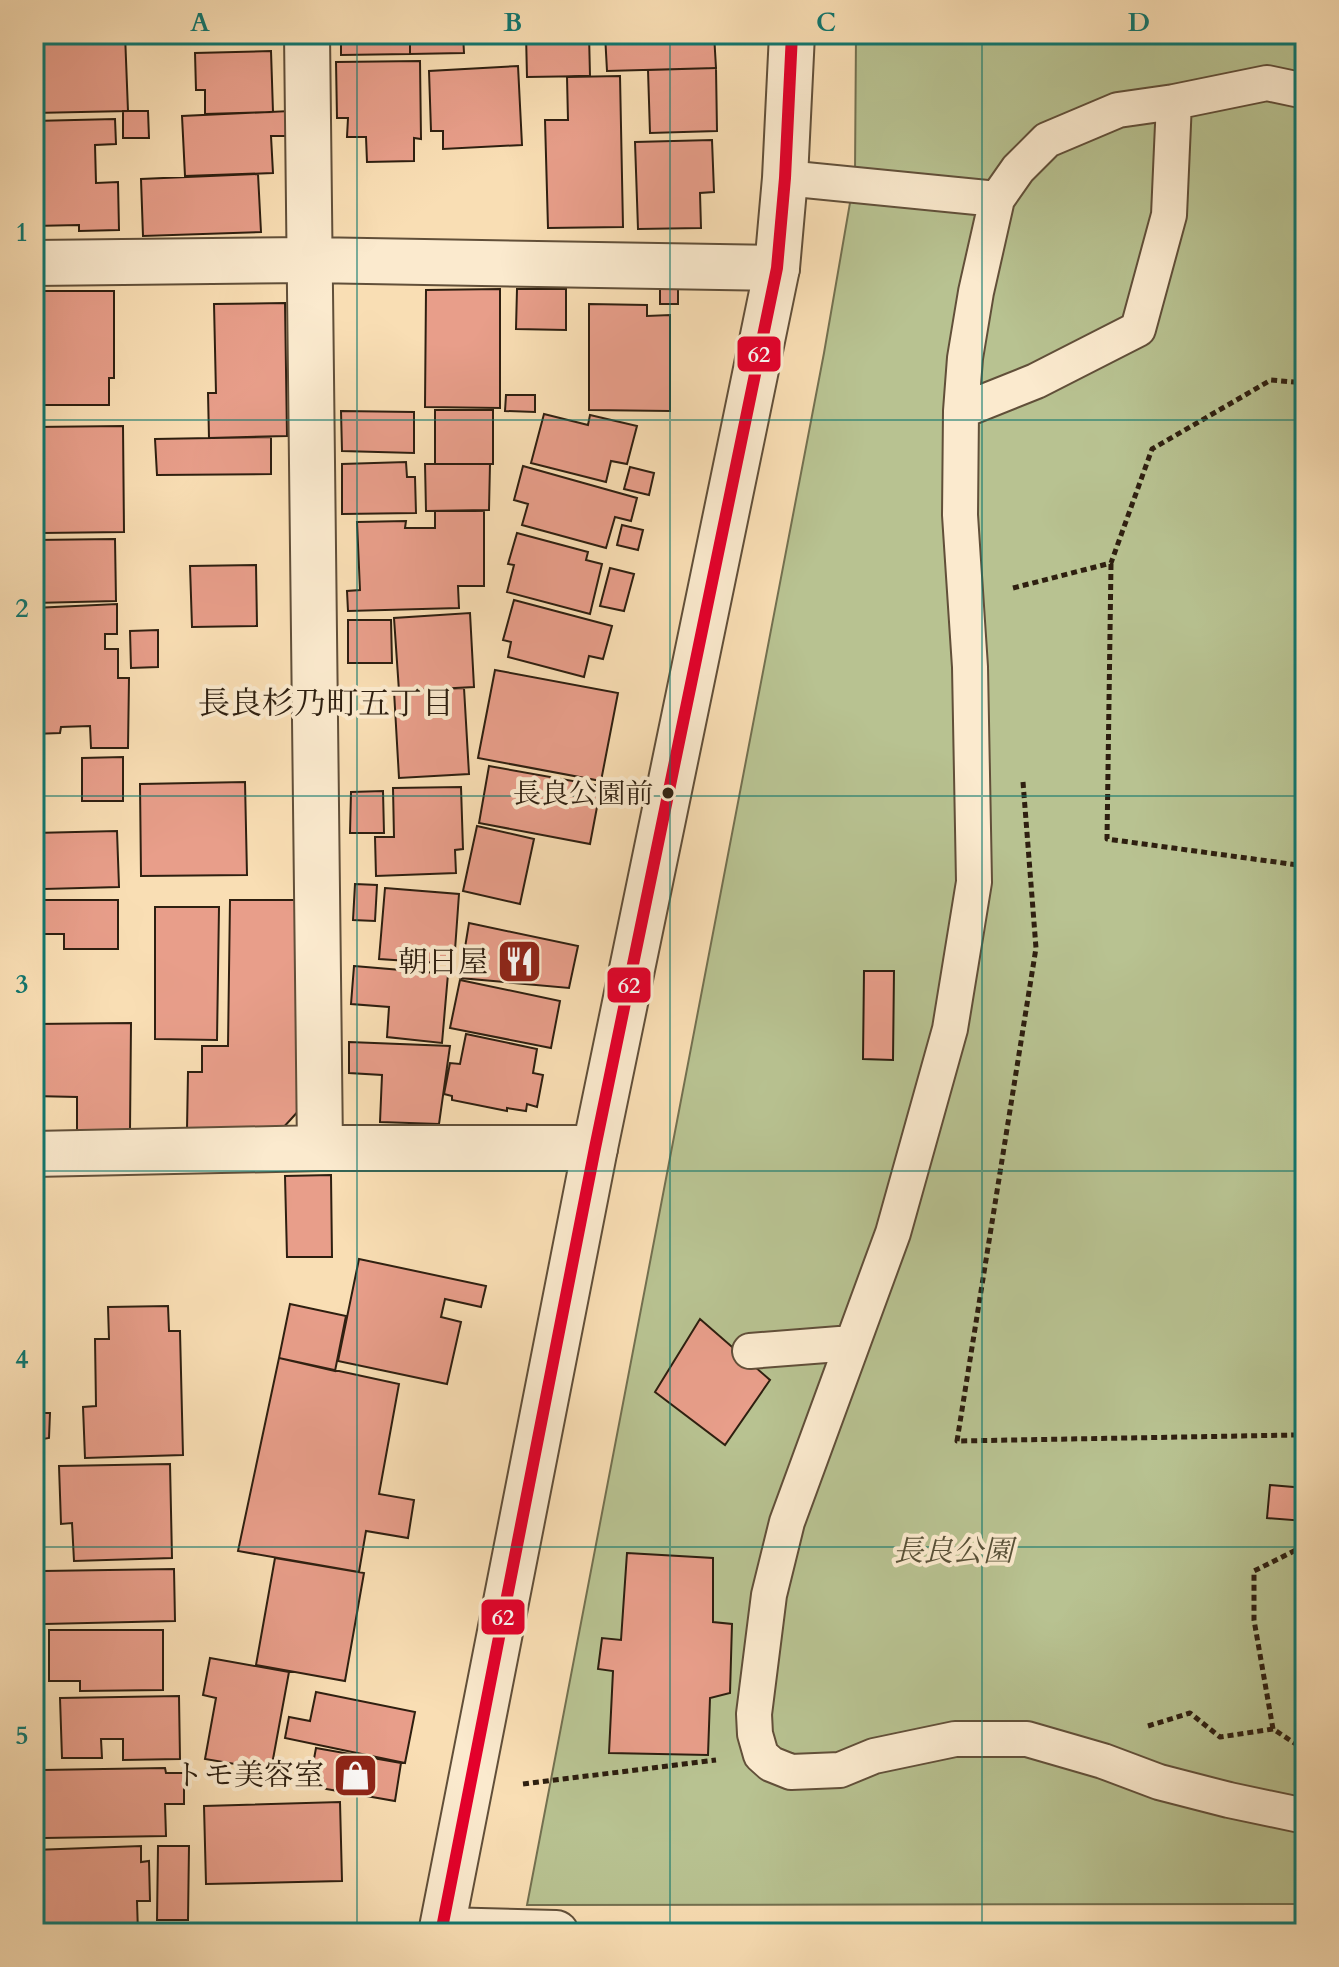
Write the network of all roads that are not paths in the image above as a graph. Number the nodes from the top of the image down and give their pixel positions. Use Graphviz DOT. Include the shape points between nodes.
graph roads {
  1 [pos="307,34"];
  2 [pos="792,34"];
  3 [pos="1305,91"];
  4 [pos="1174,102"];
  5 [pos="785,178"];
  6 [pos="997,199"];
  7 [pos="310,260"];
  8 [pos="34,263"];
  9 [pos="777,268"];
  10 [pos="961,411"];
  11 [pos="320,1148"];
  12 [pos="595,1148"];
  13 [pos="34,1154"];
  14 [pos="852,1343"];
  15 [pos="750,1351"];
  16 [pos="1305,1816"];
  17 [pos="441,1931"];
  18 [pos="556,1933"];
  1 -- 7 [label="street"];
  2 -- 5 [label="street"];
  3 -- 4 [label="lane" via="1267,83"];
  4 -- 6 [label="lane" via="1118,110 1047,140"];
  4 -- 10 [label="lane" via="1169,215 1138,329 1036,381"];
  5 -- 6 [label="lane"];
  5 -- 9 [label="street"];
  6 -- 10 [label="lane" via="976,292"];
  7 -- 8 [label="street"];
  7 -- 9 [label="street"];
  7 -- 11 [label="street"];
  9 -- 12 [label="street"];
  10 -- 14 [label="lane" via="974,882 950,1029 893,1233"];
  11 -- 12 [label="street"];
  11 -- 13 [label="street"];
  12 -- 17 [label="street"];
  14 -- 15 [label="lane"];
  14 -- 16 [label="lane" via="787,1522 769,1595 754,1714 761,1755 791,1772 840,1770 874,1756 955,1739 1027,1739 1159,1782"];
  17 -- 18 [label="street"];
}
